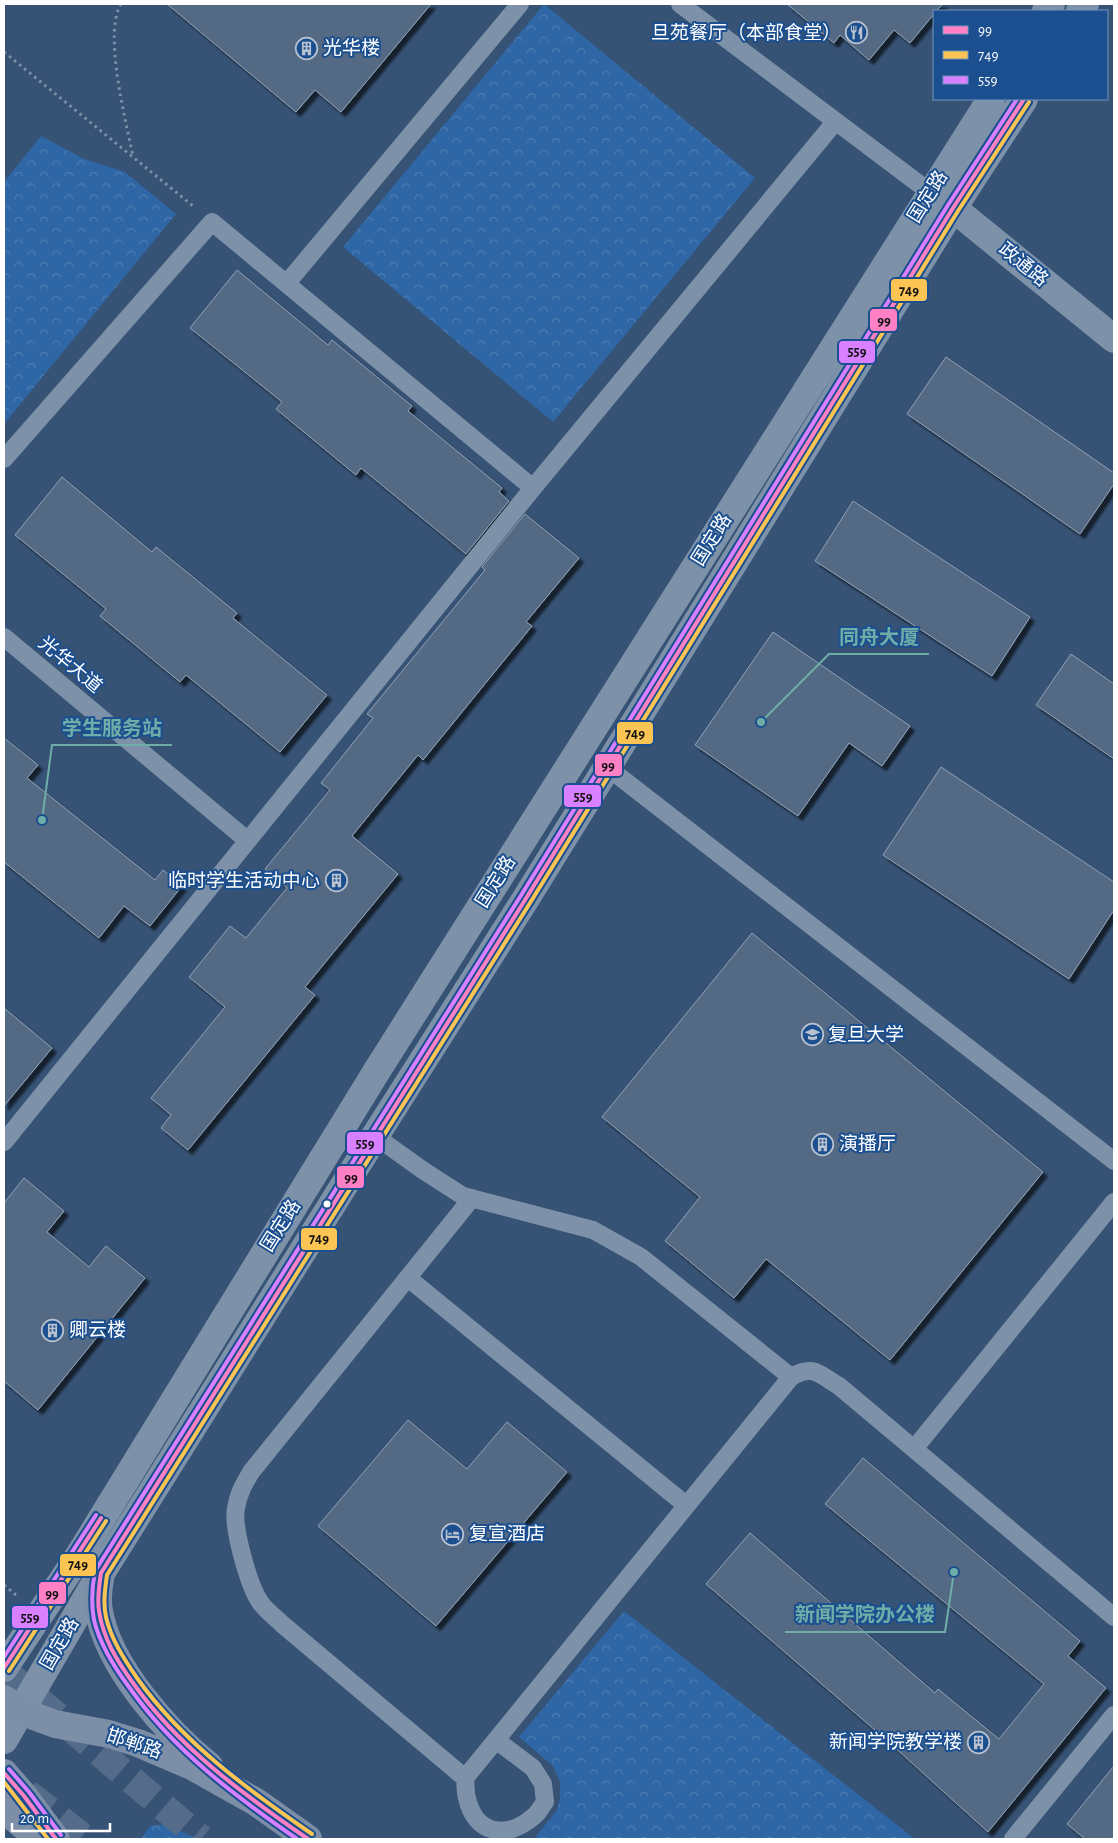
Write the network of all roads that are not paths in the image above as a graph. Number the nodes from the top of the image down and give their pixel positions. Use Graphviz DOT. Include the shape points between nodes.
graph roads {
  1 [pos="520,4"];
  2 [pos="680,4"];
  3 [pos="991,100"];
  4 [pos="1023,100"];
  5 [pos="836,122"];
  6 [pos="942,200"];
  7 [pos="287,283"];
  8 [pos="1114,339"];
  9 [pos="4,459"];
  10 [pos="533,488"];
  11 [pos="4,637"];
  12 [pos="606,766"];
  13 [pos="247,840"];
  14 [pos="375,1136"];
  15 [pos="4,1142"];
  16 [pos="1114,1161"];
  17 [pos="472,1198"];
  18 [pos="1114,1202"];
  19 [pos="408,1278"];
  20 [pos="791,1377"];
  21 [pos="914,1449"];
  22 [pos="686,1505"];
  23 [pos="101,1573"];
  24 [pos="1114,1617"];
  25 [pos="4,1668"];
  26 [pos="12,1705"];
  27 [pos="1114,1714"];
  28 [pos="4,1740"];
  29 [pos="496,1740"];
  30 [pos="4,1773"];
  31 [pos="465,1778"];
  32 [pos="256,1802"];
  33 [pos="4,1809"];
  34 [pos="497,1835"];
  35 [pos="38,1839"];
  36 [pos="56,1839"];
  37 [pos="308,1839"];
  38 [pos="1013,1839"];
  1 -- 7 [label="lane"];
  2 -- 5 [label="lane"];
  3 -- 6 [label="street, 国定路"];
  4 -- 6 [label="street, 国定路"];
  5 -- 6 [label="lane"];
  5 -- 10 [label="lane"];
  6 -- 8 [label="street, 政通路"];
  6 -- 12 [label="street, 国定路"];
  6 -- 25 [label="street, 国定路" via="394,1044 80,1554"];
  7 -- 9 [label="lane" via="212,222"];
  7 -- 10 [label="lane"];
  10 -- 13 [label="lane"];
  11 -- 13 [label="lane, 光华大道"];
  12 -- 14 [label="street, 国定路"];
  12 -- 16 [label="lane"];
  13 -- 15 [label="lane"];
  14 -- 17 [label="lane" via="441,1183"];
  14 -- 23 [label="street, 国定路"];
  17 -- 19 [label="lane"];
  17 -- 20 [label="lane" via="593,1230 641,1257"];
  18 -- 21 [label="lane"];
  19 -- 22 [label="lane"];
  19 -- 31 [label="lane" via="251,1472 235,1510 239,1541 254,1592 261,1604"];
  20 -- 21 [label="lane" via="802,1370 815,1372 839,1386"];
  20 -- 22 [label="lane"];
  21 -- 24 [label="lane"];
  22 -- 29 [label="lane"];
  23 -- 26 [label="street, 国定路"];
  23 -- 32 [label="main road" via="98,1611 116,1658 133,1684 196,1756"];
  26 -- 28 [label="street, 国定路"];
  26 -- 32 [label="main road, 邯郸路" via="54,1724 138,1743 192,1766"];
  27 -- 38 [label="lane"];
  29 -- 31 [label="lane"];
  29 -- 34 [label="lane" via="533,1768 543,1784 545,1802 533,1817"];
  30 -- 36 [label="main road"];
  31 -- 34 [label="lane" via="467,1798 473,1813 482,1825"];
  32 -- 37 [label="main road, 邯郸路"];
  33 -- 35 [label="main road"];
}
